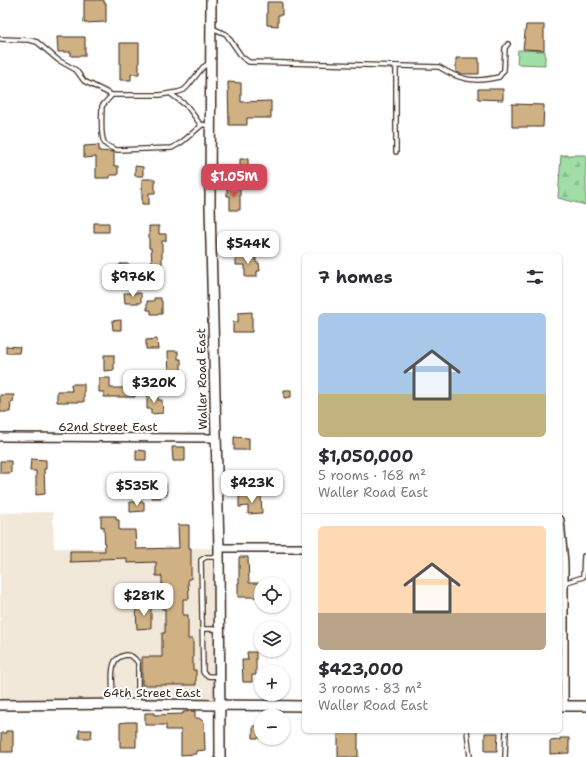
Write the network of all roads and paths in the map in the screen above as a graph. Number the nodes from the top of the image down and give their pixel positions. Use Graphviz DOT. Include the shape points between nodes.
graph roads {
  1 [pos="211,0"];
  2 [pos="211,28"];
  3 [pos="0,39"];
  4 [pos="508,44"];
  5 [pos="211,62"];
  6 [pos="396,66"];
  7 [pos="171,94"];
  8 [pos="112,95"];
  9 [pos="206,125"];
  10 [pos="396,152"];
  11 [pos="0,437"];
  12 [pos="216,438"];
  13 [pos="562,536"];
  14 [pos="302,548"];
  15 [pos="219,552"];
  16 [pos="584,556"];
  17 [pos="564,583"];
  18 [pos="202,629"];
  19 [pos="220,629"];
  20 [pos="220,676"];
  21 [pos="114,704"];
  22 [pos="138,704"];
  23 [pos="0,705"];
  24 [pos="220,706"];
  25 [pos="302,706"];
  26 [pos="562,706"];
  27 [pos="586,706"];
  28 [pos="467,733"];
  29 [pos="506,733"];
  30 [pos="220,757"];
  31 [pos="470,757"];
  32 [pos="505,757"];
  1 -- 2 [label="street, Waller Road East"];
  2 -- 5 [label="street, Waller Road East"];
  2 -- 6 [label="lane" via="226,34 242,57 249,62"];
  3 -- 8 [label="lane" via="37,42 58,60 76,70 84,81"];
  4 -- 6 [label="lane" via="505,48 504,70 499,77 487,80 468,80 454,76 439,67"];
  5 -- 7 [label="lane" via="203,67 184,90"];
  5 -- 9 [label="street, Waller Road East"];
  6 -- 10 [label="lane"];
  7 -- 8 [label="lane"];
  7 -- 9 [label="lane" via="186,106 200,124"];
  8 -- 9 [label="lane" via="102,106 102,136 103,141 113,148 172,148"];
  9 -- 12 [label="street, Waller Road East"];
  11 -- 12 [label="street, 62nd Street East"];
  12 -- 15 [label="street, Waller Road East"];
  13 -- 17 [label="street"];
  14 -- 15 [label="street"];
  15 -- 18 [label="lane" via="201,560"];
  15 -- 19 [label="street, Waller Road East"];
  16 -- 17 [label="lane" via="583,577"];
  17 -- 26 [label="street"];
  18 -- 19 [label="lane"];
  18 -- 20 [label="lane" via="203,672 207,676"];
  19 -- 20 [label="street, Waller Road East"];
  20 -- 24 [label="street, Waller Road East"];
  21 -- 22 [label="street, 64th Street East"];
  21 -- 22 [label="lane" via="113,664 124,655 131,656 138,663"];
  21 -- 23 [label="street, 64th Street East"];
  22 -- 24 [label="street, 64th Street East"];
  24 -- 25 [label="street, 64th Street East"];
  24 -- 30 [label="street, Waller Road East"];
  26 -- 27 [label="street"];
  28 -- 31 [label="lane"];
  29 -- 32 [label="lane"];
}
